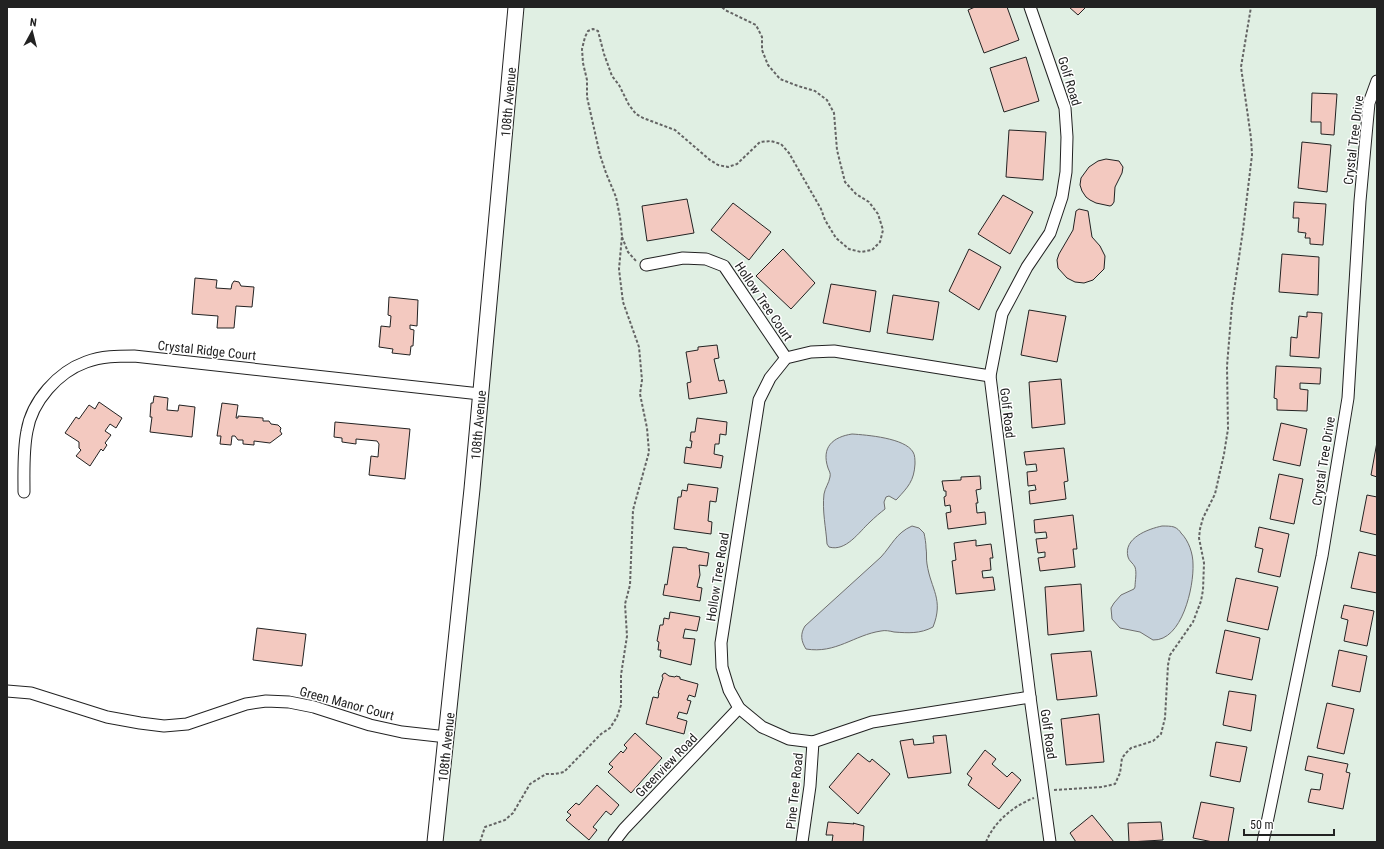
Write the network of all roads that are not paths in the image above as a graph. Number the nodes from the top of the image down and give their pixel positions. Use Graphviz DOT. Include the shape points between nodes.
graph roads {
  1 [pos="516,7"];
  2 [pos="1030,7"];
  3 [pos="1377,81"];
  4 [pos="646,265"];
  5 [pos="786,358"];
  6 [pos="990,376"];
  7 [pos="480,394"];
  8 [pos="24,492"];
  9 [pos="7,691"];
  10 [pos="1030,697"];
  11 [pos="739,708"];
  12 [pos="447,737"];
  13 [pos="813,742"];
  14 [pos="435,842"];
  15 [pos="614,842"];
  16 [pos="802,842"];
  17 [pos="1050,842"];
  18 [pos="1263,842"];
  1 -- 7 [label="street, 108th Avenue"];
  2 -- 6 [label="street, Golf Road" via="1065,108 1066,172 1062,197 1050,233 1027,267 1002,314"];
  3 -- 18 [label="street, Crystal Tree Drive" via="1369,103 1360,201 1348,398 1322,556"];
  4 -- 5 [label="street, Hollow Tree Court" via="683,258 706,259 724,266"];
  5 -- 6 [label="street" via="811,352 834,351"];
  5 -- 11 [label="street, Hollow Tree Road" via="770,378 758,400 722,643 722,667 729,690"];
  6 -- 10 [label="street, Golf Road"];
  7 -- 8 [label="street, Crystal Ridge Court" via="134,356 96,359 80,365 56,381 45,392 35,409 27,429 23,452"];
  7 -- 12 [label="street, 108th Avenue"];
  9 -- 12 [label="street, Green Manor Court" via="31,693 107,717 140,724 187,724 246,704 266,701 314,707 370,725 402,732"];
  10 -- 13 [label="street, Hollow Tree Road" via="872,722"];
  10 -- 17 [label="street, Golf Road"];
  11 -- 13 [label="street, Hollow Tree Road" via="762,727 789,739"];
  11 -- 15 [label="street, Greenview Road"];
  12 -- 14 [label="street, 108th Avenue"];
  13 -- 16 [label="street, Pine Tree Road"];
}
